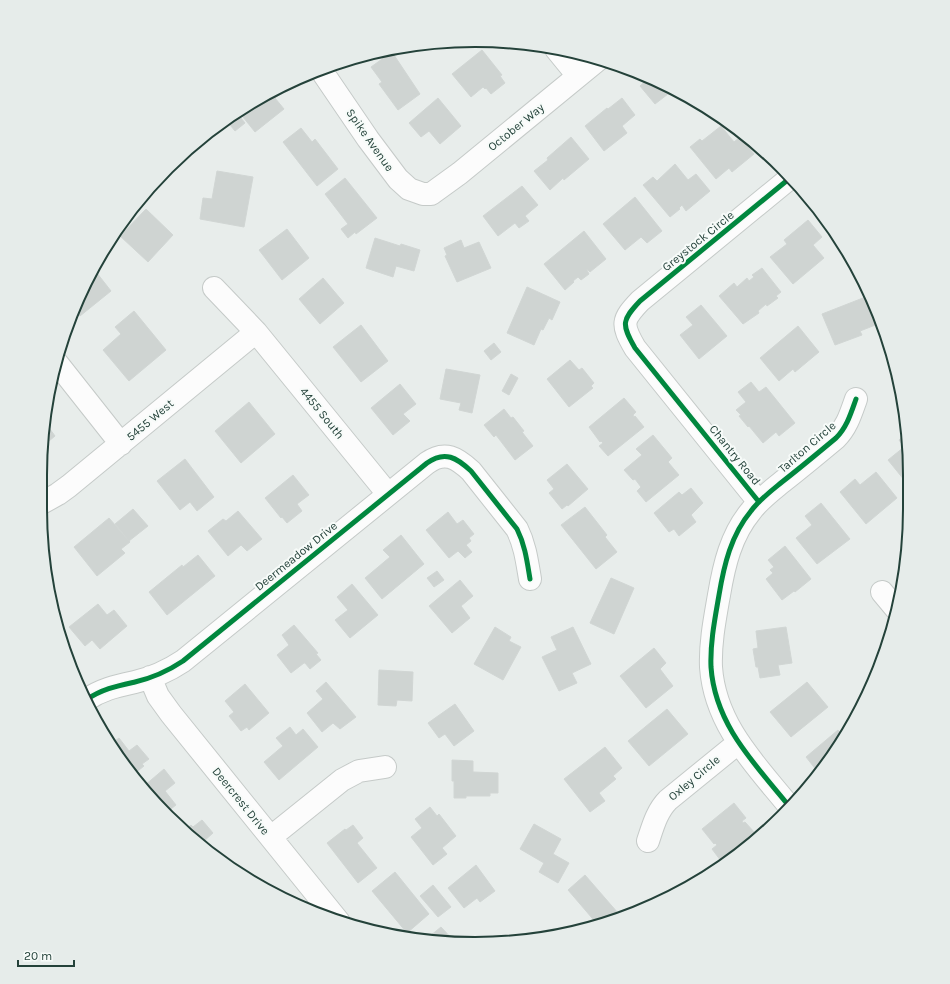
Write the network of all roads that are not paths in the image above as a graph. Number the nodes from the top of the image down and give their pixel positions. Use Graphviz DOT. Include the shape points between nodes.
graph roads {
  1 [pos="561,56"];
  2 [pos="593,64"];
  3 [pos="324,75"];
  4 [pos="578,76"];
  5 [pos="786,181"];
  6 [pos="431,194"];
  7 [pos="214,288"];
  8 [pos="624,323"];
  9 [pos="256,332"];
  10 [pos="61,369"];
  11 [pos="856,398"];
  12 [pos="121,444"];
  13 [pos="388,494"];
  14 [pos="47,500"];
  15 [pos="759,502"];
  16 [pos="530,579"];
  17 [pos="882,592"];
  18 [pos="892,604"];
  19 [pos="150,677"];
  20 [pos="91,698"];
  21 [pos="738,743"];
  22 [pos="385,767"];
  23 [pos="787,802"];
  24 [pos="271,837"];
  25 [pos="648,841"];
  26 [pos="331,912"];
  1 -- 4 [label="street"];
  2 -- 4 [label="street, October Way"];
  3 -- 6 [label="street, Spike Avenue" via="398,179 409,189"];
  4 -- 6 [label="street, October Way"];
  5 -- 8 [label="street, Greystock Circle" via="640,301"];
  7 -- 9 [label="street, 4455 South"];
  8 -- 15 [label="street, Chantry Road" via="635,348"];
  9 -- 12 [label="street, 5455 West"];
  9 -- 13 [label="street, 4455 South"];
  10 -- 12 [label="street"];
  11 -- 15 [label="street, Tarlton Circle" via="847,424 836,438"];
  12 -- 14 [label="street, 5455 West"];
  13 -- 16 [label="street, Deermeadow Drive" via="434,458 455,458 471,471 517,529 526,552"];
  13 -- 19 [label="street, Deermeadow Drive" via="194,653 172,668"];
  15 -- 21 [label="street, Chantry Road" via="743,521 727,558 712,651 712,671 717,698"];
  17 -- 18 [label="street"];
  19 -- 20 [label="street, Deermeadow Drive" via="109,688"];
  19 -- 24 [label="street, Deercrest Drive" via="164,705"];
  21 -- 23 [label="street, Chantry Road"];
  21 -- 25 [label="street, Oxley Circle" via="662,806"];
  22 -- 24 [label="street" via="359,772 342,780"];
  24 -- 26 [label="street, Deercrest Drive"];
}
